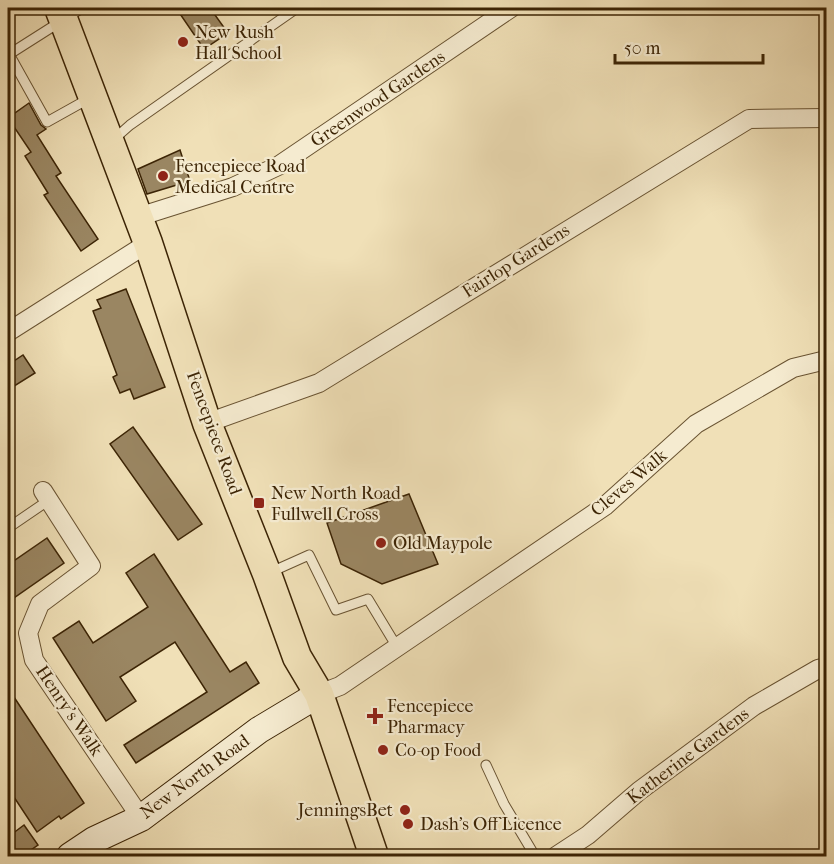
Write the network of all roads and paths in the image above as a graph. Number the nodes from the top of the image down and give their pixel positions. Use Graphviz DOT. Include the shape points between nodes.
graph roads {
  1 [pos="297,8"];
  2 [pos="511,8"];
  3 [pos="68,12"];
  4 [pos="8,54"];
  5 [pos="92,97"];
  6 [pos="826,118"];
  7 [pos="111,142"];
  8 [pos="143,230"];
  9 [pos="8,332"];
  10 [pos="826,360"];
  11 [pos="207,423"];
  12 [pos="46,495"];
  13 [pos="8,528"];
  14 [pos="267,574"];
  15 [pos="397,647"];
  16 [pos="826,667"];
  17 [pos="319,694"];
  18 [pos="486,765"];
  19 [pos="141,818"];
  20 [pos="70,856"];
  21 [pos="374,856"];
  22 [pos="535,856"];
  23 [pos="556,856"];
  1 -- 7 [label="lane"];
  2 -- 8 [label="street, Greenwood Gardens" via="278,166"];
  3 -- 4 [label="lane"];
  3 -- 5 [label="main road, Fencepiece Road"];
  4 -- 5 [label="lane" via="47,122"];
  5 -- 7 [label="main road, Fencepiece Road"];
  6 -- 11 [label="street, Fairlop Gardens" via="749,119 319,383"];
  7 -- 8 [label="main road, Fencepiece Road"];
  8 -- 9 [label="street, Greenwood Gardens"];
  8 -- 11 [label="main road, Fencepiece Road"];
  10 -- 15 [label="street, Cleves Walk" via="793,368 696,424 605,506"];
  11 -- 14 [label="main road, Fencepiece Road"];
  12 -- 13 [label="lane"];
  12 -- 19 [label="street, Henry's Walk" via="91,566 40,604 27,633 34,660"];
  14 -- 15 [label="lane" via="309,555 336,610 368,599"];
  14 -- 17 [label="main road, Fencepiece Road" via="297,657"];
  15 -- 17 [label="street, Cleves Walk" via="340,686"];
  16 -- 23 [label="street, Katherine Gardens" via="754,706"];
  17 -- 19 [label="street, New North Road" via="259,730"];
  17 -- 21 [label="main road, Fencepiece Road"];
  18 -- 22 [label="lane"];
  19 -- 20 [label="street, New North Road"];
}
